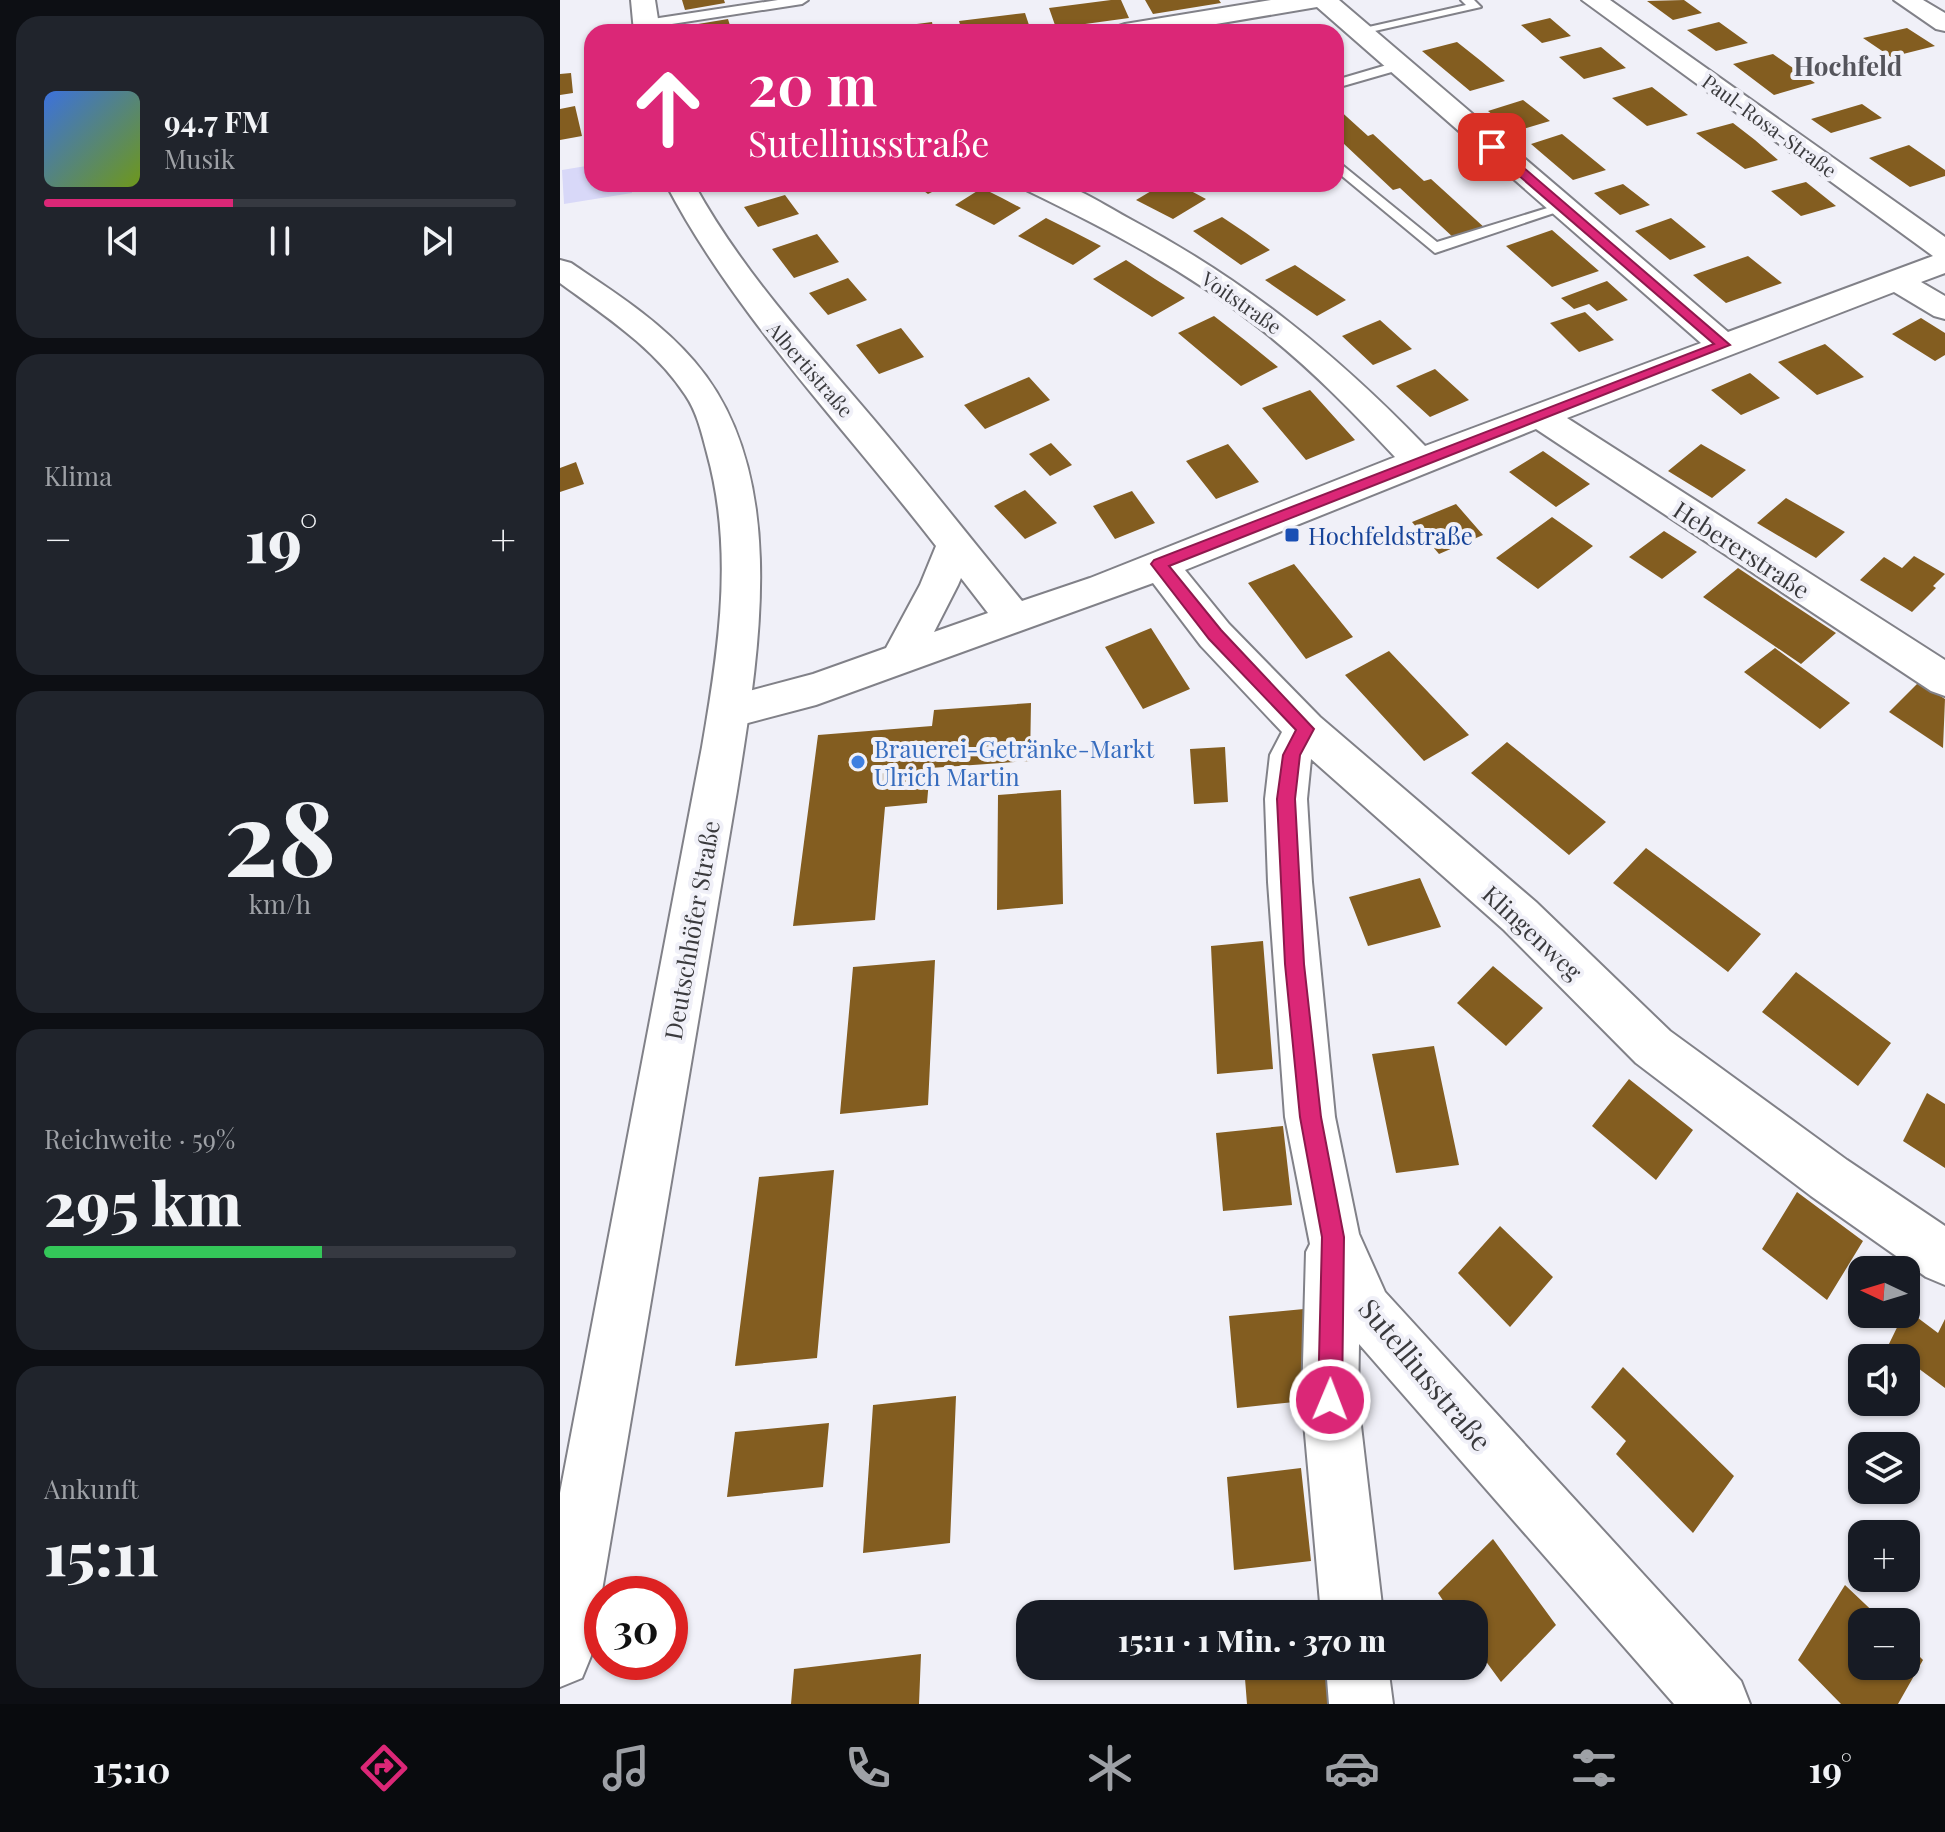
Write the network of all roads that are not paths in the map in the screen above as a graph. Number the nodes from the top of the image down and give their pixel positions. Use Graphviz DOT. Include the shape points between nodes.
graph roads {
  1 [pos="802,0"];
  2 [pos="1314,0"];
  3 [pos="1324,0"];
  4 [pos="1467,0"];
  5 [pos="1594,0"];
  6 [pos="1906,0"];
  7 [pos="645,19"];
  8 [pos="1172,24"];
  9 [pos="1945,24"];
  10 [pos="1357,31"];
  11 [pos="1397,66"];
  12 [pos="1344,82"];
  13 [pos="1344,171"];
  14 [pos="685,192"];
  15 [pos="1053,192"];
  16 [pos="1562,208"];
  17 [pos="1945,251"];
  18 [pos="1945,262"];
  19 [pos="560,269"];
  20 [pos="1898,281"];
  21 [pos="1945,309"];
  22 [pos="1723,345"];
  23 [pos="1540,416"];
  24 [pos="1419,461"];
  25 [pos="955,545"];
  26 [pos="1159,564"];
  27 [pos="1014,619"];
  28 [pos="902,656"];
  29 [pos="1945,680"];
  30 [pos="729,712"];
  31 [pos="1305,729"];
  32 [pos="1333,1237"];
  33 [pos="1945,1258"];
  34 [pos="1351,1600"];
  35 [pos="560,1656"];
  36 [pos="1358,1680"];
  37 [pos="1361,1704"];
  38 [pos="1718,1704"];
  1 -- 7 [label="lane"];
  2 -- 8 [label="street"];
  3 -- 10 [label="street"];
  4 -- 10 [label="lane" via="1475,7"];
  5 -- 17 [label="street, Paul-Rosa-Straße"];
  6 -- 9 [label="street"];
  10 -- 11 [label="street"];
  11 -- 12 [label="lane"];
  11 -- 16 [label="street"];
  13 -- 16 [label="lane" via="1435,248"];
  14 -- 25 [label="street, Albertistraße" via="731,272"];
  15 -- 24 [label="street, Voitstraße" via="1114,220 1230,291 1339,379"];
  16 -- 22 [label="street"];
  18 -- 20 [label="street"];
  19 -- 30 [label="street, Deutschhöfer Straße" via="654,339 699,390 713,417 739,519 739,619"];
  20 -- 21 [label="street"];
  20 -- 22 [label="street"];
  22 -- 23 [label="street"];
  23 -- 24 [label="street"];
  23 -- 29 [label="street, Hebererstraße"];
  24 -- 26 [label="street"];
  25 -- 27 [label="street, Albertistraße"];
  25 -- 28 [label="street"];
  26 -- 27 [label="street"];
  26 -- 31 [label="street, Klingenweg" via="1215,635"];
  27 -- 28 [label="street"];
  28 -- 30 [label="street" via="816,689"];
  30 -- 35 [label="street, Deutschhöfer Straße"];
  31 -- 32 [label="street, Sutelliusstraße" via="1291,755 1286,799 1290,882 1310,1117"];
  31 -- 33 [label="street, Klingenweg" via="1520,916 1653,1047"];
  32 -- 34 [label="street" via="1330,1400"];
  32 -- 38 [label="street, Sutelliusstraße" via="1366,1311"];
  36 -- 37 [label="street"];
}
